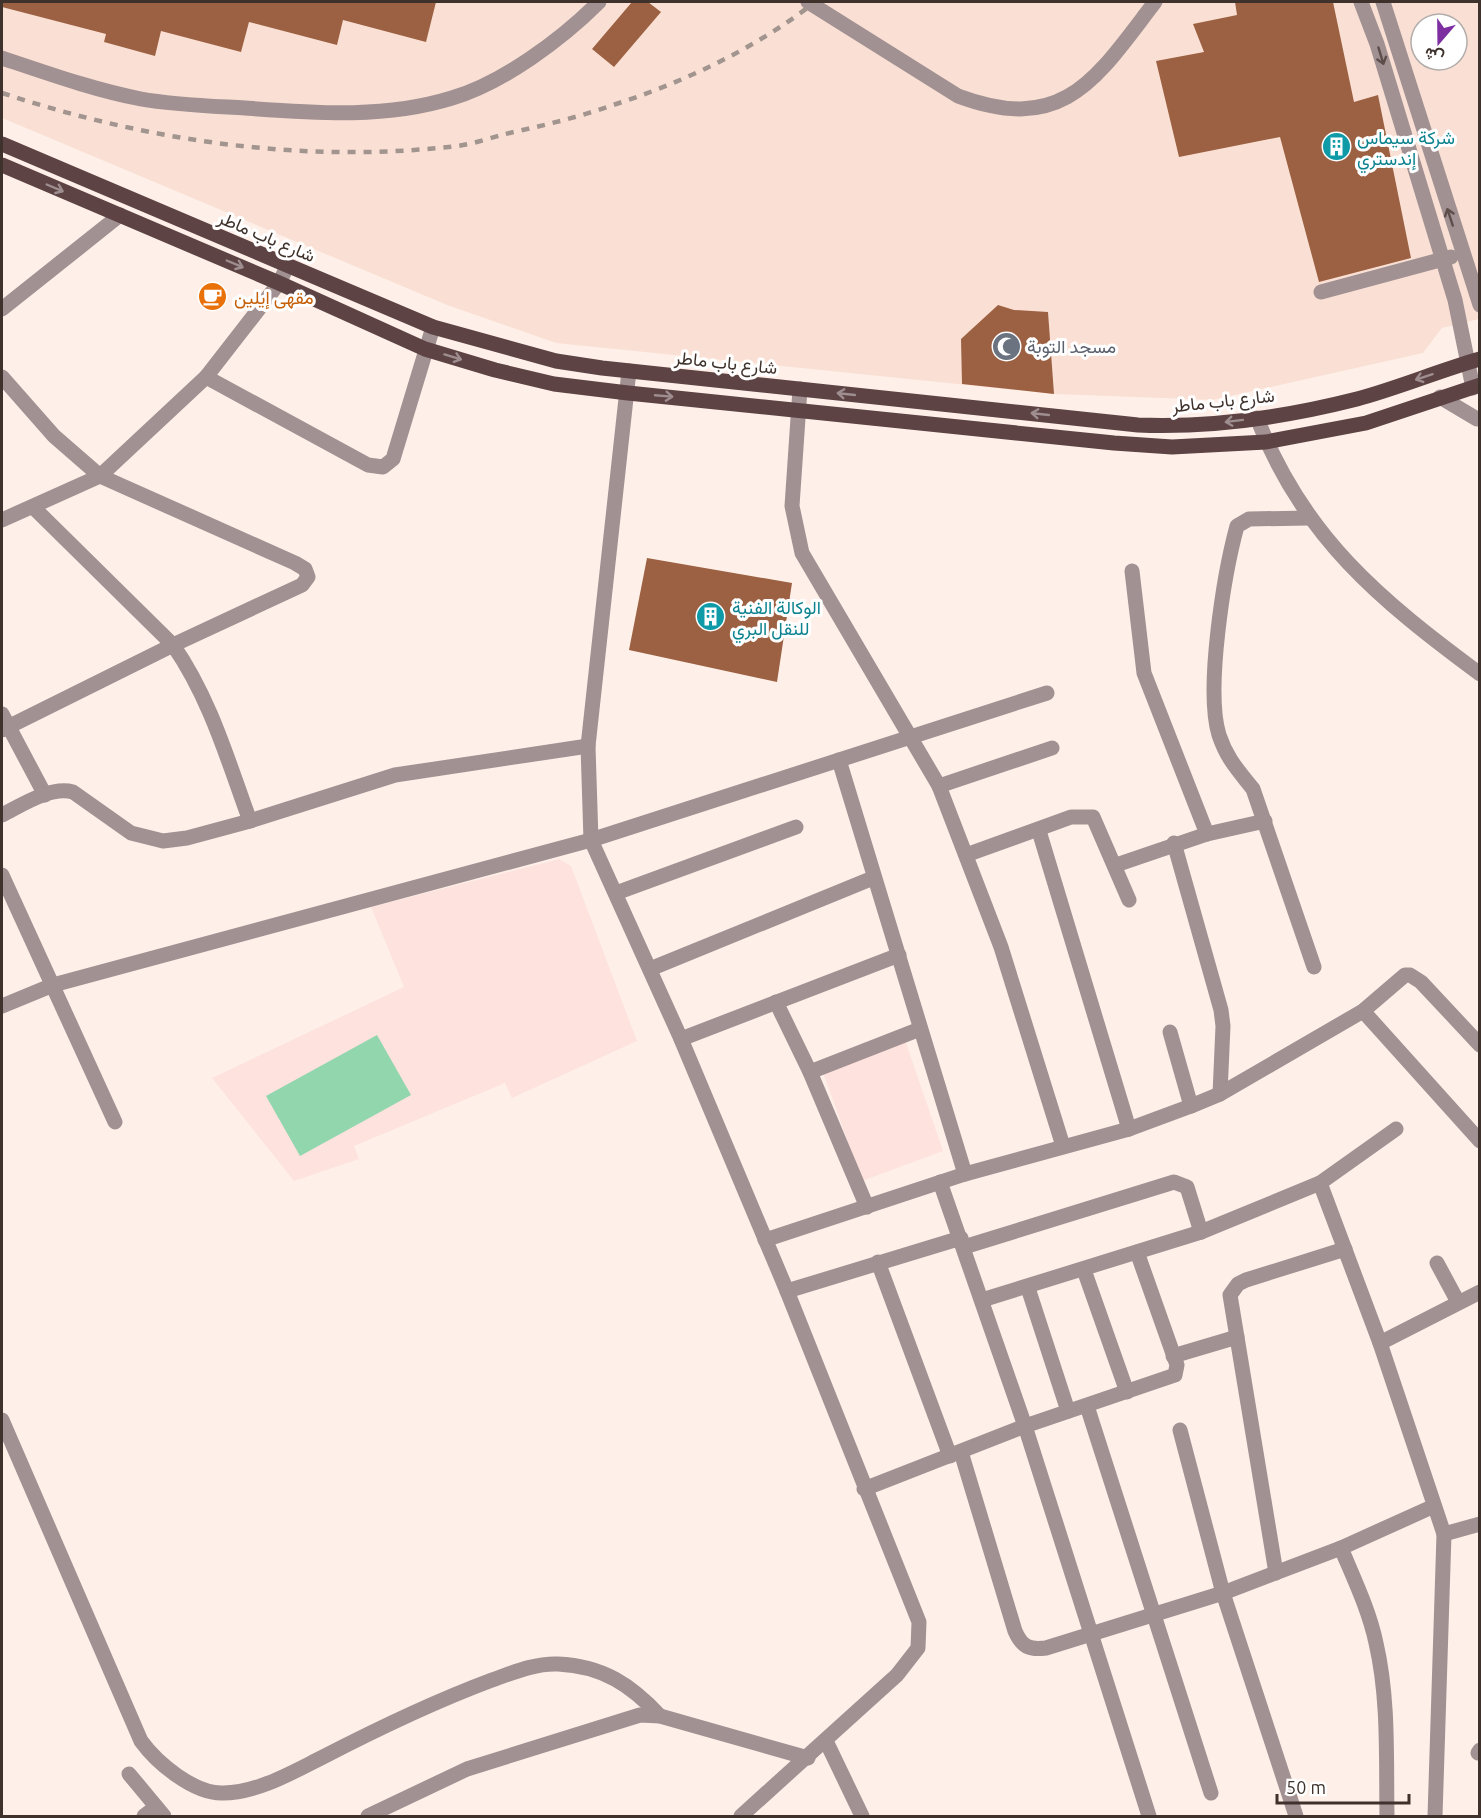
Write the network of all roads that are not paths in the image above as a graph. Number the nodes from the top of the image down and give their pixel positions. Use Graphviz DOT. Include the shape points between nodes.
graph roads {
  1 [pos="599,2"];
  2 [pos="808,2"];
  3 [pos="1155,2"];
  4 [pos="1361,2"];
  5 [pos="1383,2"];
  6 [pos="2,58"];
  7 [pos="2,144"];
  8 [pos="2,165"];
  9 [pos="1438,177"];
  10 [pos="1420,183"];
  11 [pos="120,215"];
  12 [pos="1462,253"];
  13 [pos="1442,260"];
  14 [pos="287,267"];
  15 [pos="279,283"];
  16 [pos="1321,292"];
  17 [pos="1478,298"];
  18 [pos="1455,300"];
  19 [pos="2,309"];
  20 [pos="433,327"];
  21 [pos="425,349"];
  22 [pos="1473,361"];
  23 [pos="629,371"];
  24 [pos="2,377"];
  25 [pos="206,377"];
  26 [pos="1476,386"];
  27 [pos="800,389"];
  28 [pos="628,393"];
  29 [pos="1440,397"];
  30 [pos="799,409"];
  31 [pos="1257,418"];
  32 [pos="1477,418"];
  33 [pos="1266,441"];
  34 [pos="100,476"];
  35 [pos="34,508"];
  36 [pos="1309,519"];
  37 [pos="2,520"];
  38 [pos="1132,571"];
  39 [pos="173,645"];
  40 [pos="1479,674"];
  41 [pos="1047,693"];
  42 [pos="4,723"];
  43 [pos="908,737"];
  44 [pos="588,746"];
  45 [pos="1052,748"];
  46 [pos="839,760"];
  47 [pos="939,786"];
  48 [pos="45,795"];
  49 [pos="2,815"];
  50 [pos="1265,820"];
  51 [pos="250,821"];
  52 [pos="796,827"];
  53 [pos="1039,831"];
  54 [pos="1207,834"];
  55 [pos="591,840"];
  56 [pos="1174,843"];
  57 [pos="966,855"];
  58 [pos="1116,865"];
  59 [pos="2,875"];
  60 [pos="873,878"];
  61 [pos="616,893"];
  62 [pos="1129,900"];
  63 [pos="899,955"];
  64 [pos="1314,967"];
  65 [pos="650,969"];
  66 [pos="53,985"];
  67 [pos="776,1002"];
  68 [pos="2,1006"];
  69 [pos="1363,1011"];
  70 [pos="920,1029"];
  71 [pos="1170,1032"];
  72 [pos="681,1039"];
  73 [pos="1479,1045"];
  74 [pos="810,1072"];
  75 [pos="1220,1094"];
  76 [pos="1191,1106"];
  77 [pos="114,1122"];
  78 [pos="1128,1129"];
  79 [pos="1396,1129"];
  80 [pos="1479,1141"];
  81 [pos="1063,1146"];
  82 [pos="965,1174"];
  83 [pos="940,1182"];
  84 [pos="1320,1182"];
  85 [pos="867,1207"];
  86 [pos="1201,1232"];
  87 [pos="765,1240"];
  88 [pos="963,1242"];
  89 [pos="1345,1249"];
  90 [pos="1137,1252"];
  91 [pos="878,1263"];
  92 [pos="1437,1263"];
  93 [pos="1084,1270"];
  94 [pos="1028,1288"];
  95 [pos="788,1291"];
  96 [pos="1479,1292"];
  97 [pos="982,1300"];
  98 [pos="1458,1302"];
  99 [pos="1237,1337"];
  100 [pos="1380,1343"];
  101 [pos="1173,1356"];
  102 [pos="1127,1392"];
  103 [pos="1087,1406"];
  104 [pos="1068,1411"];
  105 [pos="2,1420"];
  106 [pos="1025,1426"];
  107 [pos="1180,1430"];
  108 [pos="956,1454"];
  109 [pos="864,1489"];
  110 [pos="1434,1506"];
  111 [pos="1479,1524"];
  112 [pos="1444,1534"];
  113 [pos="1341,1548"];
  114 [pos="1276,1574"];
  115 [pos="1223,1593"];
  116 [pos="1151,1614"];
  117 [pos="1091,1634"];
  118 [pos="660,1716"];
  119 [pos="826,1741"];
  120 [pos="808,1758"];
  121 [pos="129,1774"];
  122 [pos="1211,1793"];
  123 [pos="155,1813"];
  124 [pos="369,1816"];
  125 [pos="741,1816"];
  126 [pos="862,1816"];
  127 [pos="1149,1816"];
  128 [pos="1296,1816"];
  129 [pos="1387,1816"];
  130 [pos="1435,1816"];
  1 -- 6 [label="street" via="558,38 488,82 455,98 381,113 293,112 140,99"];
  2 -- 3 [label="street" via="958,96 984,106 1013,109 1040,107 1082,88 1098,76"];
  4 -- 10 [label="street, one-way"];
  5 -- 9 [label="street"];
  7 -- 14 [label="main road, شارع باب ماطر"];
  8 -- 11 [label="main road, one-way"];
  9 -- 10 [label="street"];
  12 -- 9 [label="street, one-way"];
  10 -- 13 [label="street"];
  11 -- 15 [label="main road, one-way"];
  11 -- 19 [label="street"];
  12 -- 13 [label="street"];
  12 -- 17 [label="street"];
  13 -- 16 [label="street"];
  13 -- 18 [label="street"];
  14 -- 15 [label="street"];
  14 -- 20 [label="main road, شارع باب ماطر"];
  15 -- 21 [label="main road"];
  15 -- 25 [label="street"];
  17 -- 18 [label="street"];
  18 -- 22 [label="street"];
  20 -- 21 [label="street"];
  20 -- 23 [label="main road, شارع باب ماطر" via="556,361"];
  21 -- 25 [label="street" via="393,459 383,467 368,465"];
  21 -- 28 [label="main road, one-way" via="554,384"];
  22 -- 26 [label="street"];
  22 -- 31 [label="main road, شارع باب ماطر, one-way" via="1357,399"];
  23 -- 27 [label="main road, شارع باب ماطر"];
  23 -- 28 [label="street"];
  24 -- 34 [label="street" via="54,436"];
  25 -- 34 [label="street"];
  26 -- 29 [label="main road"];
  27 -- 30 [label="street"];
  31 -- 27 [label="main road, شارع باب ماطر, one-way" via="1183,427 1138,425"];
  28 -- 30 [label="main road, one-way"];
  28 -- 44 [label="street"];
  29 -- 32 [label="street"];
  29 -- 33 [label="main road" via="1366,423"];
  30 -- 33 [label="main road" via="1172,447"];
  30 -- 43 [label="street" via="792,506 802,553"];
  31 -- 33 [label="street"];
  33 -- 36 [label="street"];
  34 -- 35 [label="street"];
  34 -- 39 [label="street" via="295,562 307,573 302,585"];
  35 -- 37 [label="street"];
  35 -- 39 [label="street"];
  36 -- 40 [label="street" via="1376,592"];
  36 -- 50 [label="street" via="1242,520 1237,526 1226,574 1214,713 1229,759 1253,789"];
  38 -- 54 [label="street" via="1144,673"];
  39 -- 42 [label="street"];
  39 -- 51 [label="street" via="202,694"];
  41 -- 43 [label="street"];
  42 -- 48 [label="street"];
  43 -- 46 [label="street"];
  43 -- 47 [label="street"];
  44 -- 51 [label="street" via="395,775"];
  44 -- 55 [label="street"];
  45 -- 47 [label="street"];
  46 -- 55 [label="street"];
  46 -- 60 [label="street"];
  47 -- 57 [label="street"];
  48 -- 49 [label="street"];
  48 -- 51 [label="street" via="73,792 131,833 163,841"];
  50 -- 54 [label="street"];
  50 -- 64 [label="street"];
  52 -- 61 [label="street"];
  53 -- 57 [label="street"];
  53 -- 58 [label="street" via="1071,817 1093,817"];
  53 -- 78 [label="street"];
  54 -- 56 [label="street"];
  55 -- 61 [label="street"];
  55 -- 66 [label="street"];
  56 -- 58 [label="street"];
  56 -- 75 [label="street" via="1221,1010"];
  57 -- 81 [label="street" via="1001,947"];
  58 -- 62 [label="street"];
  59 -- 66 [label="street"];
  60 -- 63 [label="street"];
  60 -- 65 [label="street"];
  61 -- 65 [label="street"];
  63 -- 67 [label="street"];
  63 -- 70 [label="street"];
  65 -- 72 [label="street"];
  66 -- 68 [label="street"];
  66 -- 77 [label="street"];
  67 -- 72 [label="street"];
  67 -- 74 [label="street"];
  69 -- 73 [label="street" via="1399,978 1410,975"];
  69 -- 75 [label="street"];
  69 -- 80 [label="street"];
  70 -- 74 [label="street"];
  70 -- 82 [label="street"];
  71 -- 76 [label="street"];
  72 -- 87 [label="street"];
  74 -- 85 [label="street"];
  75 -- 76 [label="street"];
  76 -- 78 [label="street"];
  78 -- 81 [label="street"];
  79 -- 84 [label="street"];
  81 -- 82 [label="street"];
  82 -- 83 [label="street"];
  83 -- 85 [label="street"];
  83 -- 88 [label="street"];
  84 -- 86 [label="street"];
  84 -- 89 [label="street"];
  85 -- 87 [label="street"];
  86 -- 88 [label="street" via="1192,1195 1187,1187 1174,1182"];
  86 -- 90 [label="street"];
  87 -- 95 [label="street"];
  88 -- 91 [label="street"];
  88 -- 97 [label="street"];
  89 -- 99 [label="street" via="1238,1284 1230,1299"];
  89 -- 100 [label="street"];
  90 -- 93 [label="street"];
  90 -- 101 [label="street"];
  91 -- 95 [label="street"];
  91 -- 108 [label="street"];
  92 -- 98 [label="street"];
  93 -- 94 [label="street"];
  93 -- 102 [label="street"];
  94 -- 97 [label="street"];
  94 -- 104 [label="street"];
  95 -- 109 [label="street"];
  96 -- 98 [label="street"];
  97 -- 106 [label="street"];
  98 -- 100 [label="street"];
  99 -- 101 [label="street"];
  99 -- 114 [label="street"];
  100 -- 110 [label="street"];
  101 -- 102 [label="street" via="1177,1365 1175,1375"];
  102 -- 103 [label="street"];
  103 -- 104 [label="street"];
  103 -- 116 [label="street"];
  104 -- 106 [label="street"];
  105 -- 118 [label="street" via="141,1741 166,1768 206,1790 223,1793 261,1784 450,1696 548,1664 574,1666 621,1681"];
  106 -- 108 [label="street"];
  106 -- 117 [label="street"];
  107 -- 115 [label="street"];
  108 -- 109 [label="street"];
  108 -- 117 [label="street" via="1022,1644 1030,1649 1046,1648"];
  109 -- 119 [label="street" via="919,1622 918,1648 897,1675"];
  110 -- 112 [label="street"];
  110 -- 113 [label="street"];
  111 -- 112 [label="street"];
  112 -- 130 [label="street"];
  113 -- 114 [label="street"];
  113 -- 129 [label="street" via="1365,1605 1383,1679"];
  114 -- 115 [label="street"];
  115 -- 116 [label="street"];
  115 -- 128 [label="street"];
  116 -- 117 [label="street"];
  116 -- 122 [label="street"];
  117 -- 127 [label="street"];
  118 -- 120 [label="street"];
  118 -- 124 [label="street" via="620,1719 467,1769"];
  119 -- 120 [label="street"];
  119 -- 126 [label="street"];
  120 -- 125 [label="street"];
  121 -- 123 [label="street"];
}
